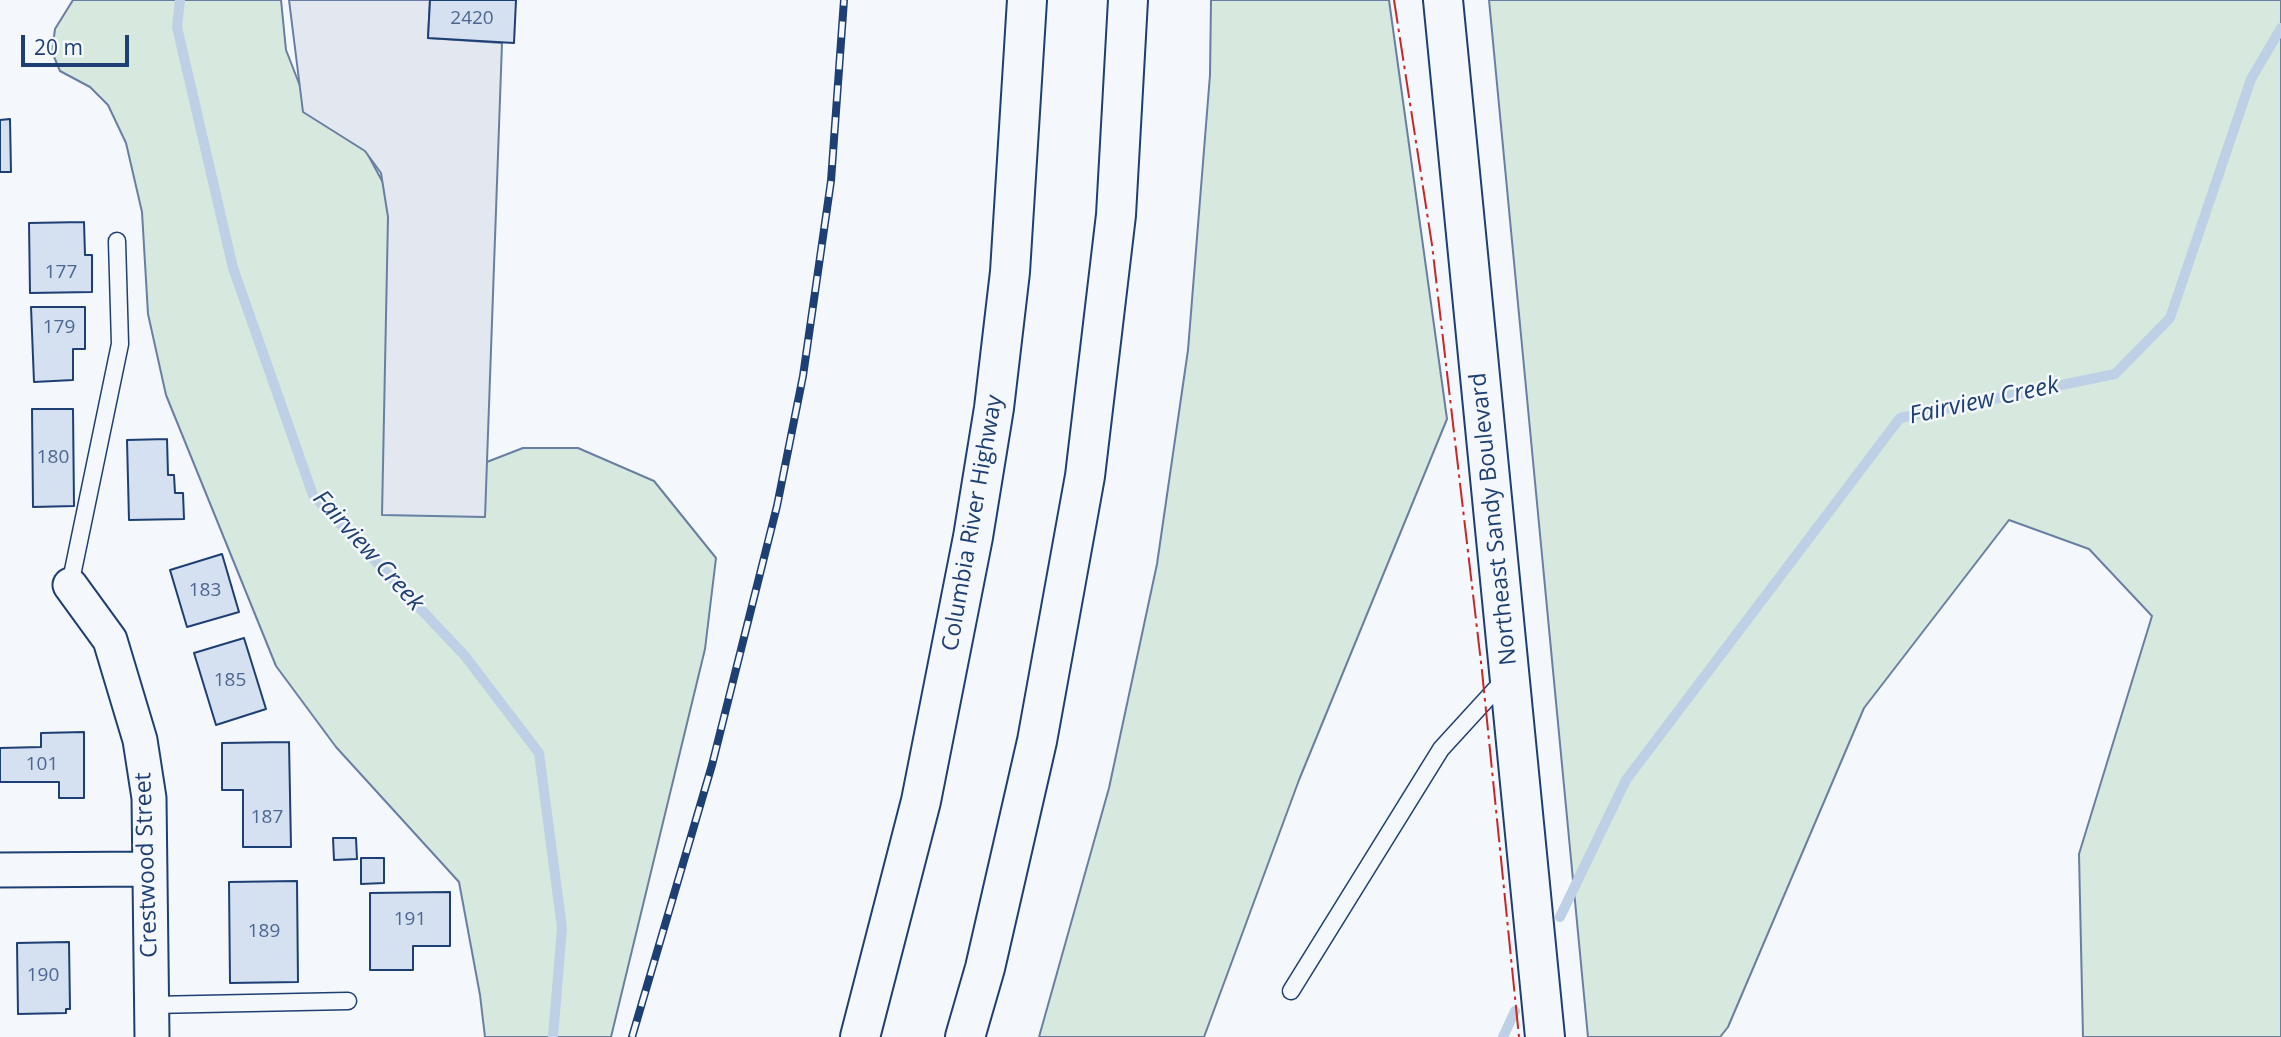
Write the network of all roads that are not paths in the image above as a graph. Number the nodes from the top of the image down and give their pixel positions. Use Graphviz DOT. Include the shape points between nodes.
graph roads {
  1 [pos="1027,0"];
  2 [pos="1128,0"];
  3 [pos="1443,0"];
  4 [pos="117,242"];
  5 [pos="70,585"];
  6 [pos="1509,674"];
  7 [pos="150,869"];
  8 [pos="0,870"];
  9 [pos="1290,991"];
  10 [pos="348,1001"];
  11 [pos="152,1021"];
  12 [pos="860,1037"];
  13 [pos="965,1037"];
  14 [pos="1545,1037"];
  1 -- 12 [label="main road, Columbia River Highway" via="1010,272 980,498 922,801"];
  2 -- 13 [label="main road" via="1116,215 1078,525 1037,741"];
  3 -- 6 [label="main road, Northeast Sandy Boulevard"];
  4 -- 5 [label="lane" via="120,344"];
  5 -- 7 [label="street, Crestwood Street" via="110,640 140,740 149,797"];
  6 -- 9 [label="lane" via="1441,749"];
  6 -- 14 [label="main road, Northeast Sandy Boulevard"];
  7 -- 8 [label="street"];
  7 -- 11 [label="street, Crestwood Street"];
  10 -- 11 [label="lane"];
}
